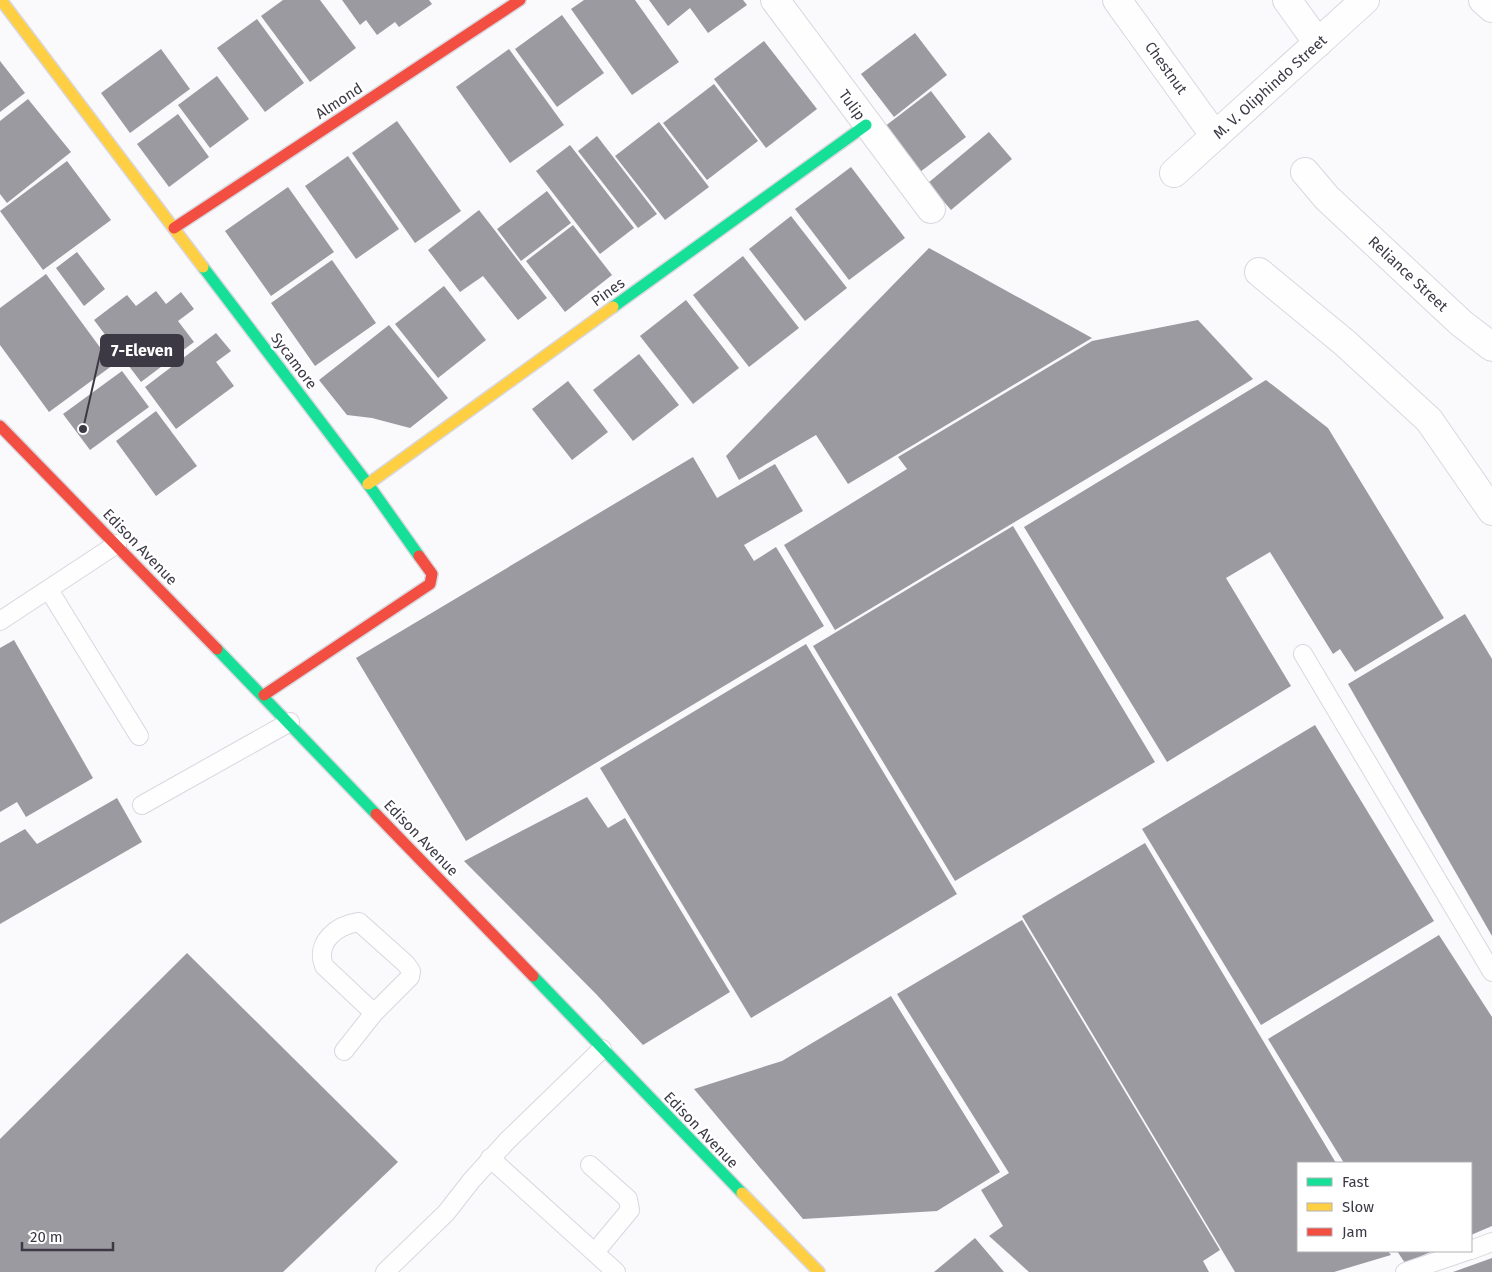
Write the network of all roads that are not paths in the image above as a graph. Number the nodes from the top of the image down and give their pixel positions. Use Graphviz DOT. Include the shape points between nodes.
graph roads {
  1 [pos="1,0"];
  2 [pos="520,0"];
  3 [pos="775,0"];
  4 [pos="1117,0"];
  5 [pos="1287,0"];
  6 [pos="1365,0"];
  7 [pos="1483,0"];
  8 [pos="1492,8"];
  9 [pos="1318,43"];
  10 [pos="866,124"];
  11 [pos="1215,136"];
  12 [pos="1174,172"];
  13 [pos="1305,172"];
  14 [pos="931,209"];
  15 [pos="174,228"];
  16 [pos="1259,272"];
  17 [pos="1492,347"];
  18 [pos="0,426"];
  19 [pos="368,484"];
  20 [pos="1492,511"];
  21 [pos="117,544"];
  22 [pos="49,590"];
  23 [pos="0,621"];
  24 [pos="1303,654"];
  25 [pos="264,695"];
  26 [pos="290,722"];
  27 [pos="139,736"];
  28 [pos="142,806"];
  29 [pos="1492,972"];
  30 [pos="374,1013"];
  31 [pos="602,1049"];
  32 [pos="344,1051"];
  33 [pos="490,1158"];
  34 [pos="590,1165"];
  35 [pos="1492,1242"];
  36 [pos="1472,1249"];
  37 [pos="595,1252"];
  38 [pos="1463,1252"];
  39 [pos="385,1272"];
  40 [pos="616,1272"];
  41 [pos="819,1272"];
  42 [pos="1405,1272"];
  1 -- 15 [label="street, Sycamore"];
  2 -- 15 [label="street, Almond"];
  3 -- 10 [label="street, Tulip"];
  4 -- 11 [label="street, Chestnut"];
  5 -- 9 [label="street"];
  6 -- 9 [label="street, M. V. Oliphindo Street"];
  7 -- 8 [label="street"];
  9 -- 11 [label="street, M. V. Oliphindo Street"];
  10 -- 14 [label="street, Tulip"];
  10 -- 19 [label="street, Pines"];
  11 -- 12 [label="street, M. V. Oliphindo Street"];
  13 -- 17 [label="street, Reliance Street" via="1327,198 1461,323"];
  15 -- 19 [label="street, Sycamore"];
  16 -- 20 [label="street" via="1345,343 1429,420"];
  18 -- 21 [label="street, Edison Avenue"];
  19 -- 25 [label="street, Sycamore" via="427,565 432,574 430,584"];
  21 -- 22 [label="lane"];
  21 -- 25 [label="street, Edison Avenue"];
  22 -- 23 [label="lane"];
  22 -- 27 [label="lane"];
  24 -- 29 [label="lane"];
  25 -- 26 [label="street, Edison Avenue"];
  26 -- 28 [label="lane"];
  26 -- 31 [label="street, Edison Avenue"];
  30 -- 30 [label="lane" via="324,966 320,957 322,946 344,924 359,922 411,971 410,977"];
  30 -- 32 [label="lane"];
  31 -- 33 [label="lane"];
  31 -- 41 [label="street, Edison Avenue"];
  33 -- 37 [label="lane"];
  33 -- 39 [label="lane" via="446,1213"];
  34 -- 37 [label="lane" via="630,1205 630,1210"];
  35 -- 36 [label="lane"];
  37 -- 40 [label="lane"];
  38 -- 42 [label="lane"];
}
